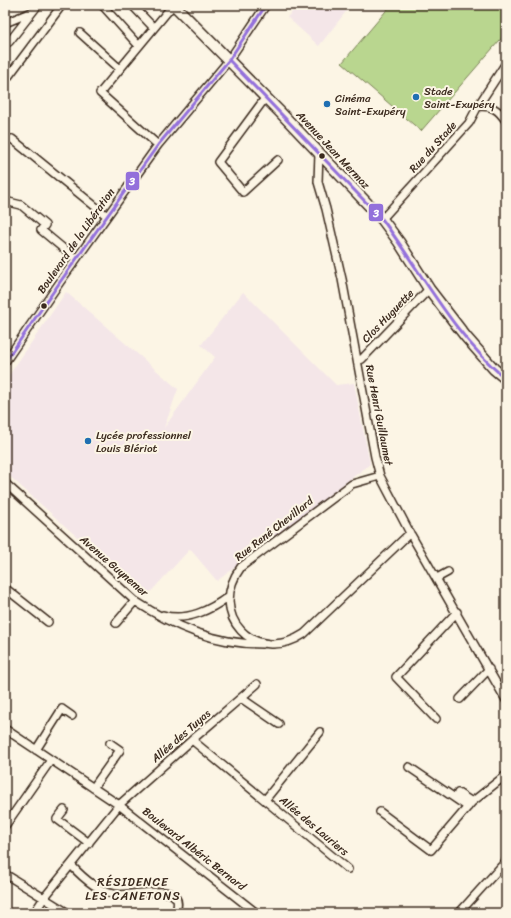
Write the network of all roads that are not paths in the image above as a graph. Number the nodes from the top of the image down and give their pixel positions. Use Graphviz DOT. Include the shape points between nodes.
graph roads {
  1 [pos="38,5"];
  2 [pos="62,5"];
  3 [pos="102,5"];
  4 [pos="132,5"];
  5 [pos="174,5"];
  6 [pos="264,6"];
  7 [pos="32,12"];
  8 [pos="5,23"];
  9 [pos="154,28"];
  10 [pos="80,33"];
  11 [pos="9,42"];
  12 [pos="139,46"];
  13 [pos="229,60"];
  14 [pos="506,63"];
  15 [pos="120,69"];
  16 [pos="5,81"];
  17 [pos="266,97"];
  18 [pos="478,106"];
  19 [pos="506,121"];
  20 [pos="12,139"];
  21 [pos="158,146"];
  22 [pos="319,153"];
  23 [pos="278,160"];
  24 [pos="5,201"];
  25 [pos="107,216"];
  26 [pos="382,219"];
  27 [pos="76,259"];
  28 [pos="429,289"];
  29 [pos="362,359"];
  30 [pos="5,362"];
  31 [pos="506,379"];
  32 [pos="380,476"];
  33 [pos="5,483"];
  34 [pos="410,533"];
  35 [pos="448,572"];
  36 [pos="437,578"];
  37 [pos="5,588"];
  38 [pos="229,596"];
  39 [pos="135,601"];
  40 [pos="153,612"];
  41 [pos="457,612"];
  42 [pos="48,622"];
  43 [pos="116,623"];
  44 [pos="272,644"];
  45 [pos="489,669"];
  46 [pos="257,684"];
  47 [pos="240,698"];
  48 [pos="460,699"];
  49 [pos="506,700"];
  50 [pos="72,716"];
  51 [pos="436,719"];
  52 [pos="279,724"];
  53 [pos="5,729"];
  54 [pos="320,732"];
  55 [pos="192,740"];
  56 [pos="110,743"];
  57 [pos="36,750"];
  58 [pos="51,760"];
  59 [pos="409,767"];
  60 [pos="506,775"];
  61 [pos="93,788"];
  62 [pos="458,793"];
  63 [pos="265,800"];
  64 [pos="470,805"];
  65 [pos="120,806"];
  66 [pos="64,810"];
  67 [pos="380,812"];
  68 [pos="5,826"];
  69 [pos="89,843"];
  70 [pos="506,861"];
  71 [pos="71,865"];
  72 [pos="348,869"];
  73 [pos="5,874"];
  74 [pos="44,898"];
  75 [pos="254,911"];
  76 [pos="34,913"];
  77 [pos="68,913"];
  78 [pos="176,913"];
  79 [pos="459,913"];
  1 -- 7 [label="street"];
  2 -- 16 [label="street"];
  3 -- 12 [label="street"];
  4 -- 9 [label="street"];
  5 -- 9 [label="street"];
  5 -- 13 [label="street, Avenue Jean Mermoz"];
  6 -- 13 [label="street, Boulevard de la Libération"];
  7 -- 8 [label="street"];
  7 -- 11 [label="street"];
  9 -- 12 [label="street"];
  10 -- 15 [label="street"];
  12 -- 15 [label="street"];
  13 -- 17 [label="street, Avenue Jean Mermoz"];
  13 -- 21 [label="street, Boulevard de la Libération"];
  14 -- 18 [label="street, Rue du Stade"];
  15 -- 21 [label="street" via="100,93"];
  17 -- 22 [label="street, Avenue Jean Mermoz"];
  17 -- 23 [label="street" via="218,162 243,192"];
  18 -- 19 [label="street" via="488,106 499,112"];
  18 -- 26 [label="street, Rue du Stade" via="469,123"];
  20 -- 25 [label="street"];
  21 -- 25 [label="street, Boulevard de la Libération"];
  22 -- 26 [label="street, Avenue Jean Mermoz"];
  22 -- 32 [label="street, Rue Henri Guillaumet" via="318,182 342,279"];
  24 -- 27 [label="street" via="21,205 45,225 41,230"];
  25 -- 27 [label="street, Boulevard de la Libération"];
  26 -- 28 [label="street, Avenue Jean Mermoz"];
  27 -- 30 [label="street, Boulevard de la Libération"];
  28 -- 29 [label="street, Clos Huguette"];
  28 -- 31 [label="street, Avenue Jean Mermoz" via="466,337"];
  32 -- 34 [label="street, Rue Henri Guillaumet"];
  32 -- 38 [label="street, Rue René Chevillard" via="352,484 241,567 234,576"];
  33 -- 39 [label="street, Avenue Guynemer"];
  34 -- 36 [label="street, Rue Henri Guillaumet"];
  34 -- 44 [label="street, Rue René Chevillard" via="304,634 283,644"];
  35 -- 36 [label="street"];
  36 -- 41 [label="street, Rue Henri Guillaumet"];
  37 -- 42 [label="street"];
  38 -- 40 [label="street" via="206,611 181,617 169,617"];
  38 -- 44 [label="street, Rue René Chevillard" via="230,610 241,630 250,638"];
  39 -- 40 [label="street, Avenue Guynemer"];
  39 -- 43 [label="street"];
  40 -- 44 [label="street, Avenue Guynemer" via="194,633 222,641"];
  41 -- 45 [label="street, Rue Henri Guillaumet"];
  41 -- 51 [label="street" via="396,677"];
  45 -- 48 [label="street"];
  45 -- 49 [label="street, Rue Henri Guillaumet"];
  46 -- 47 [label="street, Allée des Tuyas"];
  47 -- 52 [label="street"];
  47 -- 55 [label="street, Allée des Tuyas"];
  50 -- 57 [label="street" via="62,709"];
  53 -- 57 [label="street, Boulevard Albéric Bernard"];
  54 -- 63 [label="street, Allée des Lauriers"];
  55 -- 63 [label="street, Allée des Lauriers"];
  55 -- 65 [label="street, Allée des Tuyas"];
  56 -- 61 [label="street" via="120,750"];
  57 -- 58 [label="street, Boulevard Albéric Bernard"];
  58 -- 61 [label="street, Boulevard Albéric Bernard"];
  58 -- 68 [label="street"];
  59 -- 64 [label="street"];
  60 -- 64 [label="street"];
  61 -- 65 [label="street, Boulevard Albéric Bernard"];
  62 -- 64 [label="street"];
  63 -- 72 [label="street, Allée des Lauriers"];
  64 -- 67 [label="street" via="431,850"];
  65 -- 69 [label="street"];
  65 -- 75 [label="street, Boulevard Albéric Bernard"];
  66 -- 69 [label="street" via="57,819"];
  69 -- 71 [label="street"];
  70 -- 79 [label="street"];
  71 -- 74 [label="street"];
  71 -- 78 [label="street" via="80,875 104,891 114,894 161,890 173,895 177,899"];
  73 -- 74 [label="street"];
  74 -- 76 [label="street"];
  74 -- 77 [label="street"];
}
